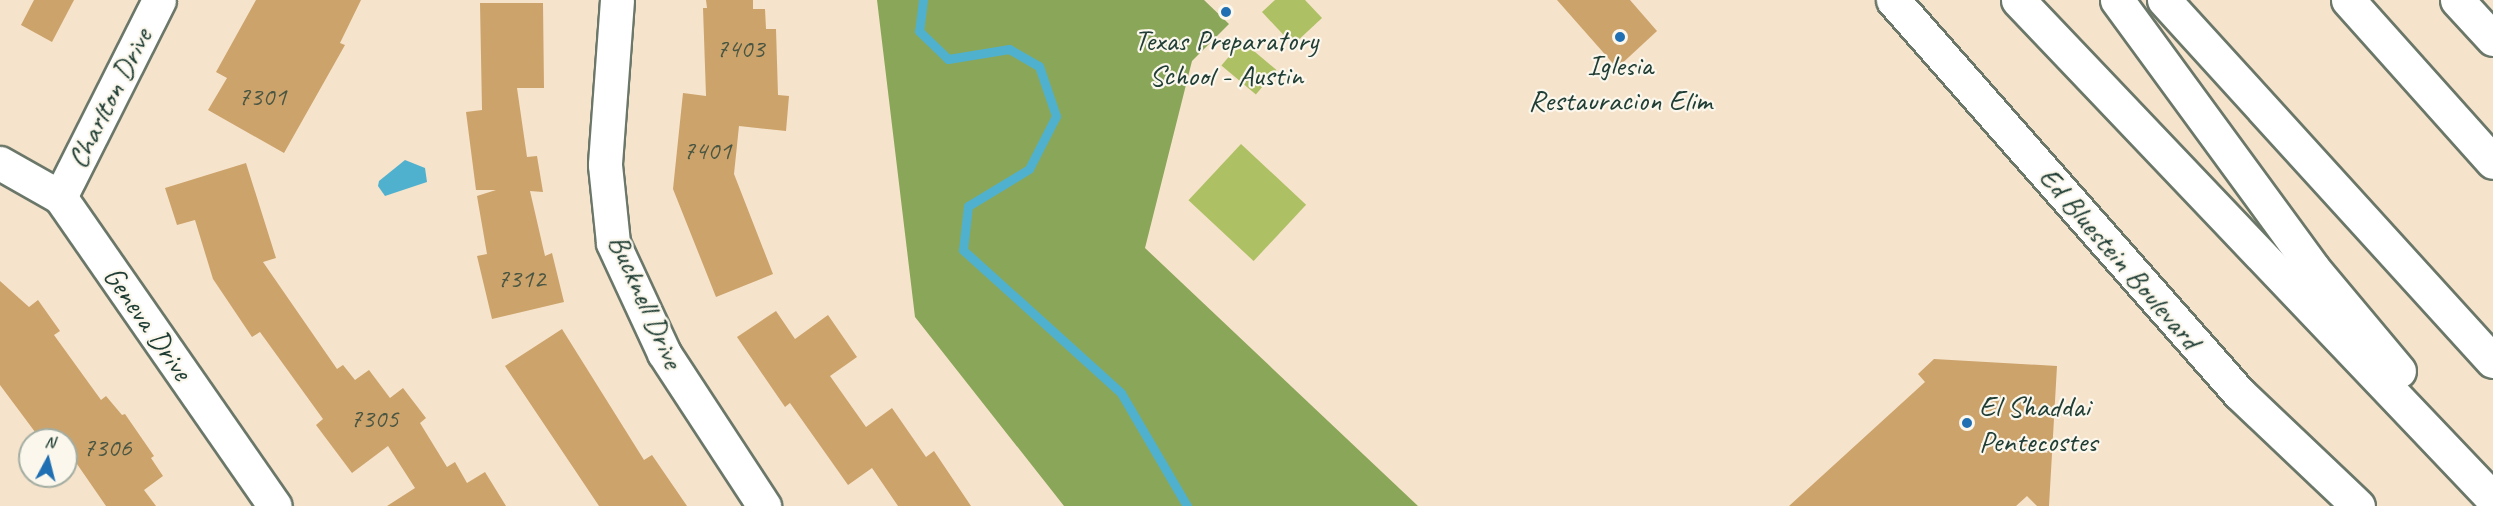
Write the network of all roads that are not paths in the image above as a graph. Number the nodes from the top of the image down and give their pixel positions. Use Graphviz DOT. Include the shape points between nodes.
graph roads {
  1 [pos="159,0"];
  2 [pos="617,0"];
  3 [pos="1893,0"];
  4 [pos="2018,0"];
  5 [pos="2117,0"];
  6 [pos="2164,0"];
  7 [pos="2348,0"];
  8 [pos="2457,0"];
  9 [pos="2493,39"];
  10 [pos="2493,162"];
  11 [pos="0,163"];
  12 [pos="60,197"];
  13 [pos="2493,360"];
  14 [pos="2493,484"];
  15 [pos="2493,499"];
  16 [pos="275,506"];
  17 [pos="764,506"];
  18 [pos="2358,506"];
  1 -- 12 [label="main road, Charlton Drive"];
  2 -- 17 [label="main road, Bucknell Drive" via="605,165 613,243 664,353"];
  3 -- 18 [label="main road, Ed Bluestein Boulevard" via="2239,393"];
  4 -- 15 [label="main road"];
  5 -- 14 [label="main road" via="2313,268"];
  6 -- 13 [label="main road"];
  7 -- 10 [label="main road"];
  8 -- 9 [label="main road"];
  11 -- 12 [label="main road, Geneva Drive"];
  12 -- 16 [label="main road, Geneva Drive"];
}
